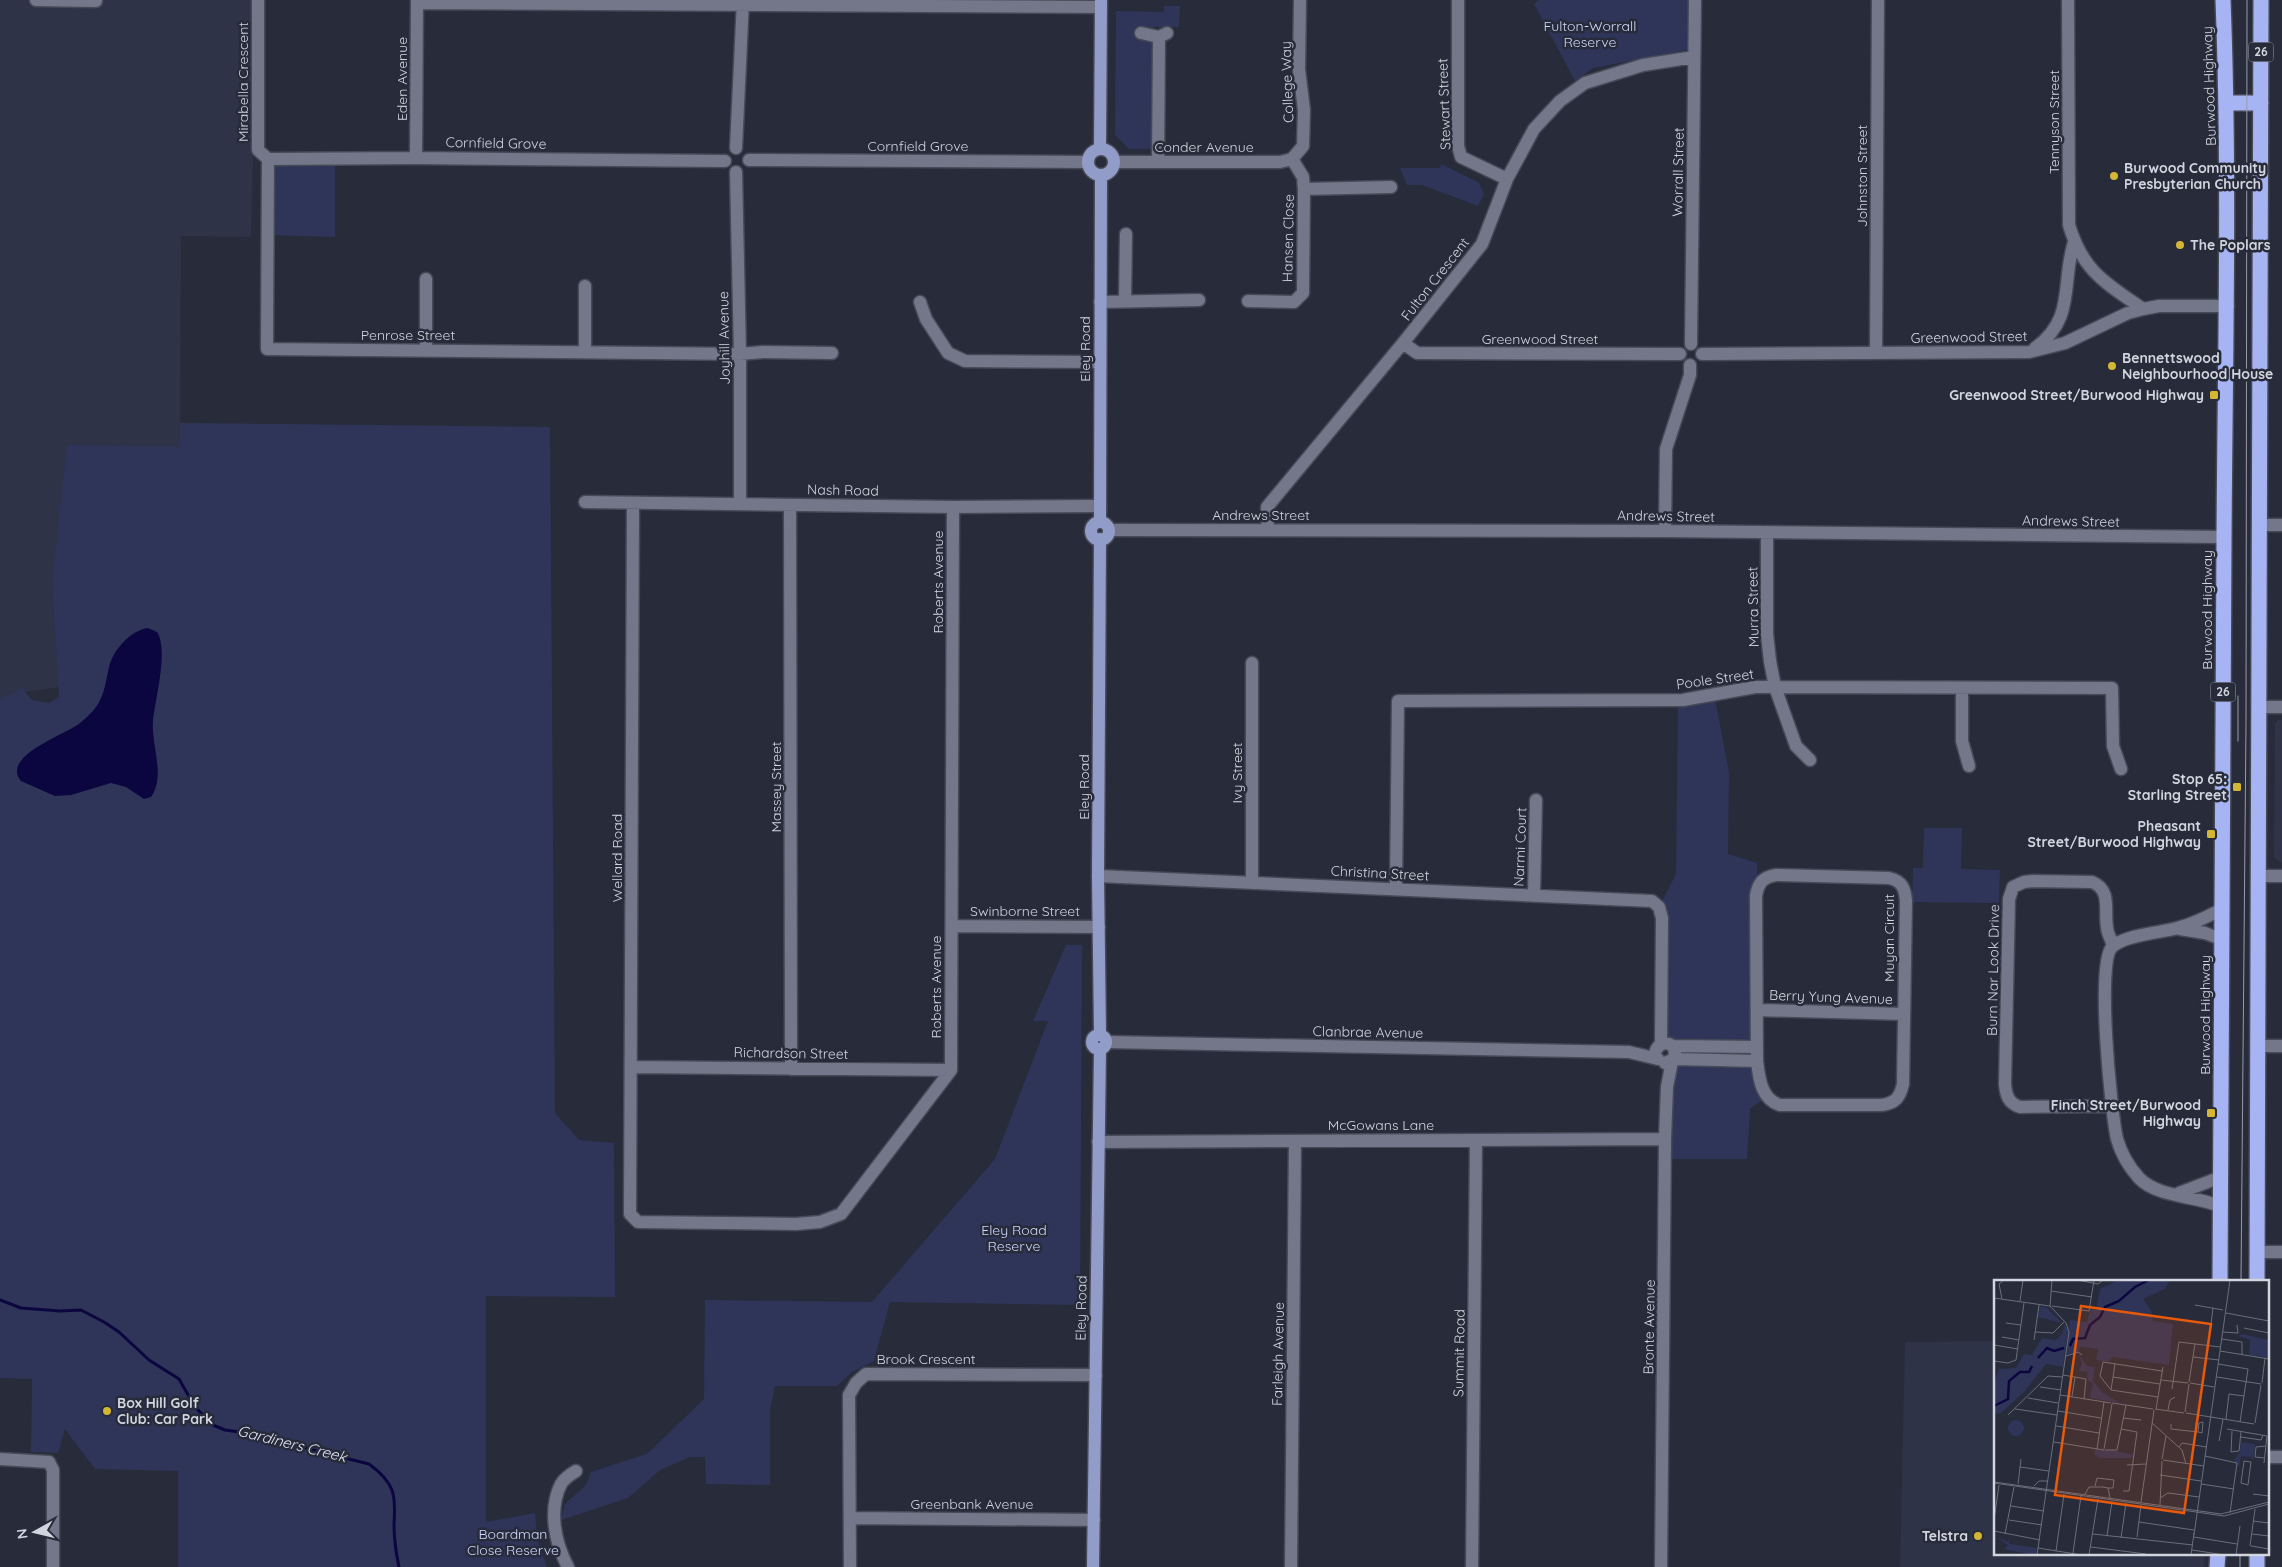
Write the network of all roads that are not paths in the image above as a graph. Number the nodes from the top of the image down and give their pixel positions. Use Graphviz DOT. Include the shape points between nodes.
graph roads {
  1 [pos="36,0"];
  2 [pos="258,0"];
  3 [pos="1300,0"];
  4 [pos="1458,0"];
  5 [pos="1695,0"];
  6 [pos="1878,0"];
  7 [pos="2068,0"];
  8 [pos="2222,0"];
  9 [pos="2261,0"];
  10 [pos="96,1"];
  11 [pos="417,1"];
  12 [pos="743,2"];
  13 [pos="1101,4"];
  14 [pos="1142,33"];
  15 [pos="1694,57"];
  16 [pos="2227,102"];
  17 [pos="2261,104"];
  18 [pos="736,148"];
  19 [pos="1100,149"];
  20 [pos="416,158"];
  21 [pos="1292,158"];
  22 [pos="268,159"];
  23 [pos="749,160"];
  24 [pos="725,161"];
  25 [pos="1088,162"];
  26 [pos="1115,162"];
  27 [pos="1158,162"];
  28 [pos="736,172"];
  29 [pos="1101,176"];
  30 [pos="1507,179"];
  31 [pos="1391,188"];
  32 [pos="1304,189"];
  33 [pos="1126,234"];
  34 [pos="2074,242"];
  35 [pos="426,279"];
  36 [pos="585,286"];
  37 [pos="1125,300"];
  38 [pos="1199,300"];
  39 [pos="920,302"];
  40 [pos="1100,302"];
  41 [pos="1248,302"];
  42 [pos="2228,306"];
  43 [pos="2143,309"];
  44 [pos="1403,343"];
  45 [pos="1691,344"];
  46 [pos="426,350"];
  47 [pos="585,352"];
  48 [pos="2029,352"];
  49 [pos="832,353"];
  50 [pos="1876,353"];
  51 [pos="740,354"];
  52 [pos="1680,354"];
  53 [pos="1702,354"];
  54 [pos="1100,362"];
  55 [pos="1690,365"];
  56 [pos="585,502"];
  57 [pos="633,503"];
  58 [pos="740,503"];
  59 [pos="790,504"];
  60 [pos="1100,506"];
  61 [pos="953,507"];
  62 [pos="2260,525"];
  63 [pos="2282,525"];
  64 [pos="1268,529"];
  65 [pos="1103,531"];
  66 [pos="1665,531"];
  67 [pos="1767,532"];
  68 [pos="2224,537"];
  69 [pos="1252,663"];
  70 [pos="1775,687"];
  71 [pos="1962,689"];
  72 [pos="2259,707"];
  73 [pos="2282,707"];
  74 [pos="1810,760"];
  75 [pos="1969,766"];
  76 [pos="2121,769"];
  77 [pos="1536,800"];
  78 [pos="1098,876"];
  79 [pos="2258,876"];
  80 [pos="2282,876"];
  81 [pos="1252,882"];
  82 [pos="1396,889"];
  83 [pos="1534,895"];
  84 [pos="1659,907"];
  85 [pos="2222,909"];
  86 [pos="952,926"];
  87 [pos="1098,927"];
  88 [pos="2175,929"];
  89 [pos="2221,938"];
  90 [pos="2113,945"];
  91 [pos="1757,1010"];
  92 [pos="1904,1014"];
  93 [pos="1102,1042"];
  94 [pos="2257,1046"];
  95 [pos="2282,1046"];
  96 [pos="1756,1047"];
  97 [pos="1666,1053"];
  98 [pos="1757,1061"];
  99 [pos="631,1067"];
  100 [pos="791,1068"];
  101 [pos="951,1070"];
  102 [pos="2112,1106"];
  103 [pos="1666,1139"];
  104 [pos="1476,1140"];
  105 [pos="1295,1141"];
  106 [pos="1098,1142"];
  107 [pos="2220,1176"];
  108 [pos="2177,1194"];
  109 [pos="2220,1206"];
  110 [pos="2256,1252"];
  111 [pos="2282,1252"];
  112 [pos="2220,1280"];
  113 [pos="2256,1280"];
  114 [pos="1096,1375"];
  115 [pos="0,1459"];
  116 [pos="576,1470"];
  117 [pos="850,1518"];
  118 [pos="1094,1520"];
  119 [pos="2218,1554"];
  120 [pos="2257,1554"];
  121 [pos="53,1567"];
  122 [pos="568,1567"];
  123 [pos="850,1567"];
  124 [pos="1093,1567"];
  125 [pos="1291,1567"];
  126 [pos="1472,1567"];
  127 [pos="1661,1567"];
  128 [pos="2218,1567"];
  129 [pos="2257,1567"];
  1 -- 10 [label="street"];
  2 -- 22 [label="street, Mirabella Crescent" via="258,150"];
  3 -- 21 [label="street, College Way" via="1303,146"];
  4 -- 30 [label="street, Stewart Street" via="1458,146 1462,157"];
  5 -- 15 [label="street, Worrall Street"];
  6 -- 50 [label="street, Johnston Street"];
  7 -- 34 [label="street, Tennyson Street" via="2069,225"];
  8 -- 16 [label="highway, Burwood Highway / 26"];
  9 -- 17 [label="highway, 26"];
  11 -- 12 [label="street"];
  11 -- 20 [label="street, Eden Avenue"];
  12 -- 13 [label="street"];
  12 -- 18 [label="street"];
  13 -- 19 [label="main road"];
  14 -- 27 [label="street" via="1163,35"];
  15 -- 30 [label="street, Fulton Crescent" via="1643,65 1585,83 1560,101 1534,129"];
  15 -- 45 [label="street, Worrall Street"];
  16 -- 17 [label="highway"];
  16 -- 42 [label="highway, Burwood Highway / 26"];
  17 -- 62 [label="highway, 26"];
  18 -- 23 [label="street" via="744,150"];
  18 -- 24 [label="street" via="728,152"];
  19 -- 25 [label="main road" via="1090,155"];
  19 -- 26 [label="main road" via="1109,151"];
  20 -- 22 [label="street, Cornfield Grove"];
  20 -- 24 [label="street, Cornfield Grove"];
  21 -- 27 [label="street, Conder Avenue" via="1280,162"];
  21 -- 32 [label="street, Hansen Close" via="1303,177"];
  22 -- 46 [label="street, Penrose Street" via="266,350"];
  23 -- 25 [label="street, Cornfield Grove"];
  23 -- 28 [label="street" via="745,169"];
  24 -- 28 [label="street" via="726,166"];
  25 -- 29 [label="main road" via="1093,173"];
  26 -- 27 [label="street, Conder Avenue"];
  26 -- 29 [label="main road" via="1112,171"];
  28 -- 51 [label="street, Joyhill Avenue"];
  29 -- 40 [label="main road, Eley Road"];
  30 -- 44 [label="street, Fulton Crescent" via="1482,244"];
  31 -- 32 [label="street"];
  32 -- 41 [label="street, Hansen Close" via="1303,293 1294,302"];
  33 -- 37 [label="street"];
  34 -- 43 [label="street, Tennyson Street" via="2084,261 2100,279"];
  34 -- 48 [label="street, Tennyson Street" via="2069,259 2066,300 2059,320 2050,337"];
  35 -- 46 [label="street"];
  36 -- 47 [label="street"];
  37 -- 38 [label="street"];
  37 -- 40 [label="street"];
  39 -- 54 [label="street" via="926,320 948,353 965,361"];
  40 -- 54 [label="main road, Eley Road"];
  42 -- 43 [label="street, Greenwood Street"];
  42 -- 68 [label="highway, Burwood Highway / 26"];
  43 -- 48 [label="street, Greenwood Street" via="2073,340"];
  44 -- 52 [label="street, Greenwood Street" via="1417,353"];
  44 -- 64 [label="street, Fulton Crescent" via="1267,507"];
  45 -- 52 [label="street" via="1684,346"];
  45 -- 53 [label="street"];
  46 -- 47 [label="street, Penrose Street"];
  47 -- 51 [label="street, Penrose Street"];
  48 -- 50 [label="street, Greenwood Street"];
  49 -- 51 [label="street, Penrose Street"];
  50 -- 53 [label="street, Greenwood Street"];
  51 -- 58 [label="street, Joyhill Avenue"];
  52 -- 55 [label="street"];
  53 -- 55 [label="street" via="1697,363"];
  54 -- 60 [label="main road, Eley Road"];
  55 -- 66 [label="street" via="1690,376 1666,449"];
  56 -- 57 [label="street, Nash Road"];
  57 -- 58 [label="street, Nash Road"];
  57 -- 99 [label="street, Wellard Road"];
  58 -- 59 [label="street, Nash Road"];
  59 -- 61 [label="street, Nash Road"];
  59 -- 100 [label="street, Massey Street"];
  60 -- 61 [label="street, Nash Road"];
  60 -- 65 [label="main road, Eley Road"];
  61 -- 86 [label="street, Roberts Avenue"];
  62 -- 63 [label="street"];
  62 -- 72 [label="highway, 26"];
  64 -- 65 [label="street, Andrews Street"];
  64 -- 66 [label="street, Andrews Street"];
  65 -- 78 [label="main road, Eley Road"];
  66 -- 67 [label="street, Andrews Street"];
  67 -- 68 [label="street, Andrews Street"];
  67 -- 70 [label="street, Murra Street" via="1767,634"];
  68 -- 85 [label="highway, Burwood Highway / 26"];
  69 -- 81 [label="street, Ivy Street"];
  70 -- 71 [label="street, Poole Street"];
  70 -- 74 [label="street, Murra Street" via="1796,746"];
  70 -- 82 [label="street, Poole Street" via="1755,687 1683,700 1398,701"];
  71 -- 75 [label="street" via="1962,741"];
  71 -- 76 [label="street, Poole Street" via="2112,688 2113,746"];
  72 -- 73 [label="street"];
  72 -- 79 [label="highway, 26"];
  77 -- 83 [label="street, Narmi Court"];
  78 -- 81 [label="street, Christina Street"];
  78 -- 87 [label="main road, Eley Road"];
  79 -- 80 [label="street"];
  79 -- 94 [label="highway, 26"];
  81 -- 82 [label="street, Christina Street"];
  82 -- 83 [label="street, Christina Street"];
  83 -- 84 [label="street, Christina Street" via="1652,901"];
  84 -- 97 [label="street, Bronte Avenue" via="1662,918 1661,1006"];
  85 -- 88 [label="street"];
  85 -- 89 [label="highway, Burwood Highway / 26"];
  86 -- 87 [label="street, Swinborne Street"];
  86 -- 101 [label="street, Roberts Avenue"];
  87 -- 93 [label="main road, Eley Road"];
  88 -- 89 [label="street"];
  88 -- 90 [label="street"];
  89 -- 107 [label="highway, Burwood Highway / 26"];
  90 -- 102 [label="street" via="2107,957 2105,1012"];
  90 -- 102 [label="street, Burn Nar Look Drive" via="2106,924 2106,897 2098,885 2092,882 2033,881 2013,887 2009,899 2007,1096 2020,1107"];
  91 -- 92 [label="street, Berry Yung Avenue"];
  91 -- 92 [label="street, Muyan Circuit" via="1756,896 1759,884 1776,875 1889,878 1901,883 1906,894"];
  91 -- 96 [label="street, Muyan Circuit"];
  92 -- 98 [label="street, Muyan Circuit" via="1903,1084 1901,1094 1889,1104 1772,1103 1759,1080"];
  93 -- 97 [label="street, Clanbrae Avenue"];
  93 -- 106 [label="main road, Eley Road"];
  94 -- 95 [label="street"];
  94 -- 110 [label="highway, 26"];
  96 -- 97 [label="street"];
  96 -- 98 [label="street, Muyan Circuit"];
  97 -- 98 [label="street"];
  97 -- 103 [label="street, Bronte Avenue"];
  99 -- 100 [label="street, Richardson Street"];
  99 -- 101 [label="street, Wellard Road" via="630,1214 638,1222 796,1224 820,1222 841,1214"];
  100 -- 101 [label="street, Richardson Street"];
  102 -- 108 [label="street" via="2123,1155 2132,1169 2152,1188"];
  103 -- 104 [label="street, McGowans Lane"];
  103 -- 127 [label="street, Bronte Avenue"];
  104 -- 105 [label="street, McGowans Lane"];
  104 -- 126 [label="street, Summit Road"];
  105 -- 106 [label="street, McGowans Lane"];
  105 -- 125 [label="street, Farleigh Avenue"];
  106 -- 114 [label="main road, Eley Road"];
  107 -- 108 [label="street"];
  107 -- 109 [label="highway, Burwood Highway / 26"];
  108 -- 109 [label="street"];
  109 -- 112 [label="highway, Burwood Highway / 26"];
  110 -- 111 [label="street"];
  110 -- 113 [label="highway, 26"];
  114 -- 117 [label="street, Brook Crescent" via="866,1374 856,1382 849,1395"];
  114 -- 118 [label="main road, Eley Road"];
  115 -- 121 [label="street" via="49,1462 52,1470"];
  116 -- 122 [label="street" via="562,1483 556,1505 555,1531"];
  117 -- 118 [label="street, Greenbank Avenue"];
  117 -- 123 [label="street, Brook Crescent"];
  118 -- 124 [label="main road, Eley Road"];
  119 -- 128 [label="highway"];
  120 -- 129 [label="highway"];
}
